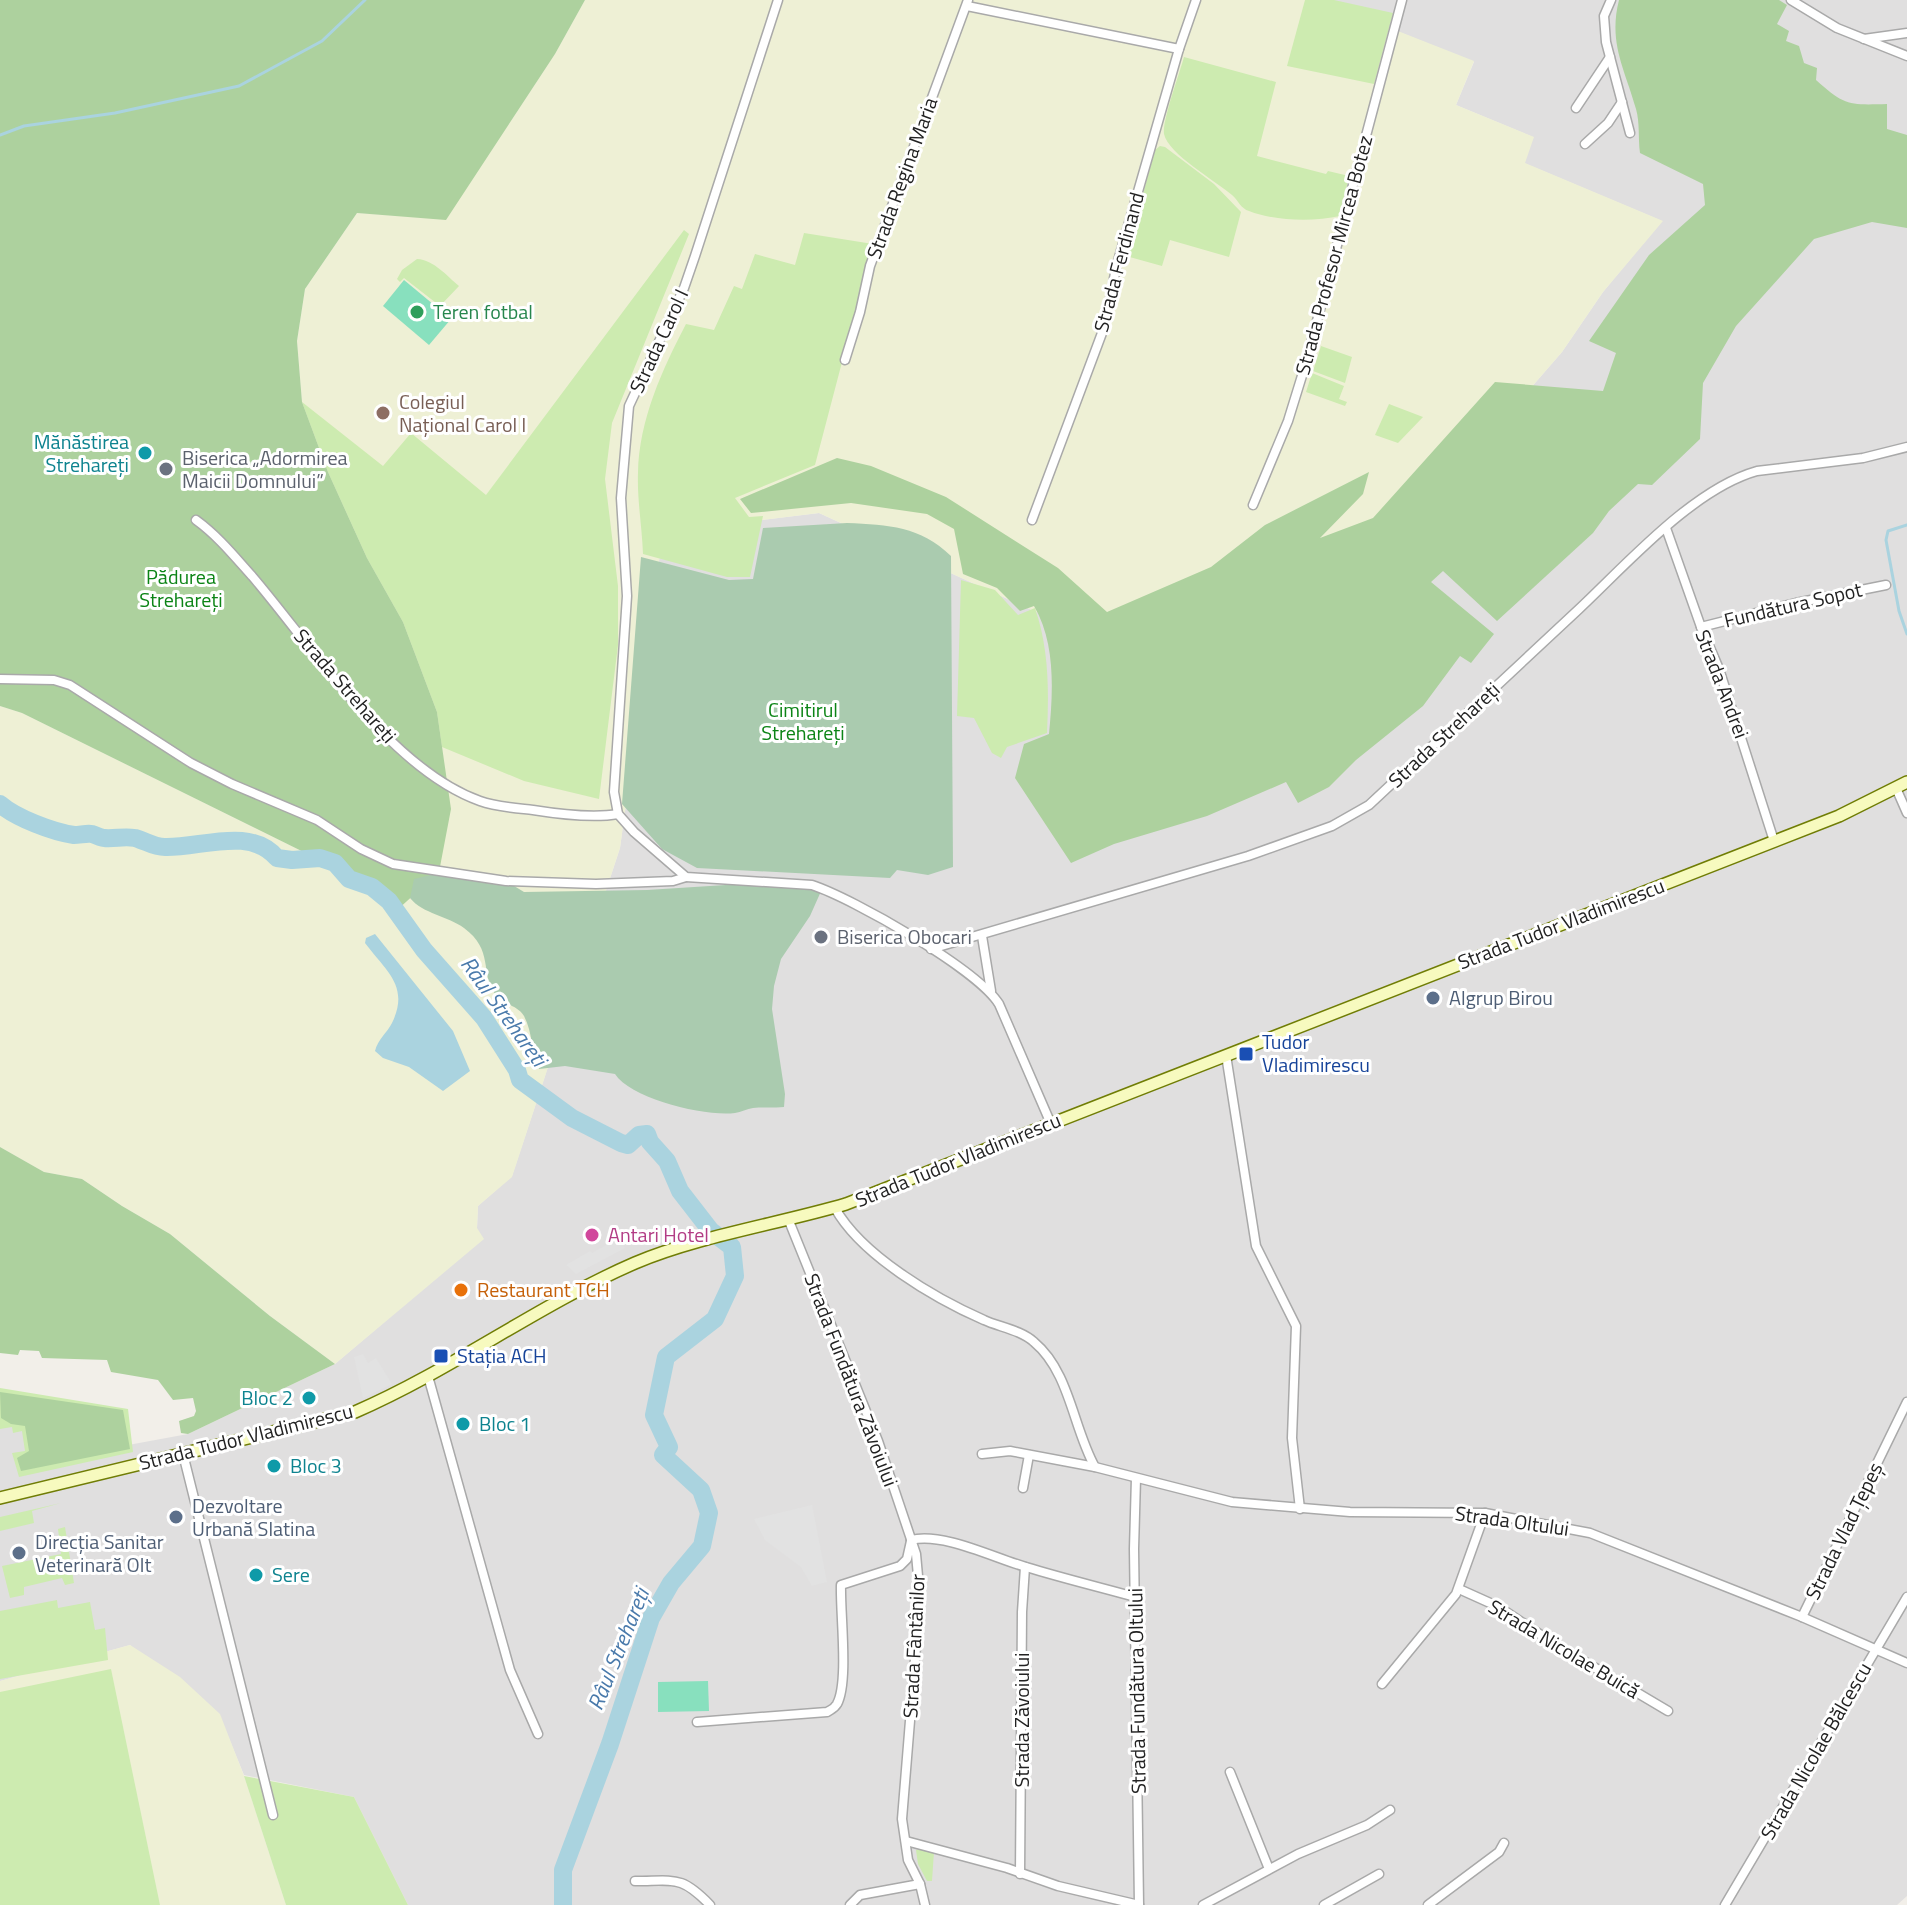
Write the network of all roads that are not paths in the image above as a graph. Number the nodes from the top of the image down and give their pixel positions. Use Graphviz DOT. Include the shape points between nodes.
graph roads {
  1 [pos="778,0"];
  2 [pos="1196,0"];
  3 [pos="1402,0"];
  4 [pos="1611,0"];
  5 [pos="1791,0"];
  6 [pos="968,3"];
  7 [pos="1907,33"];
  8 [pos="1862,39"];
  9 [pos="1179,49"];
  10 [pos="1907,56"];
  11 [pos="1610,57"];
  12 [pos="1622,101"];
  13 [pos="1576,108"];
  14 [pos="1630,133"];
  15 [pos="1585,144"];
  16 [pos="845,360"];
  17 [pos="1907,447"];
  18 [pos="1253,505"];
  19 [pos="196,520"];
  20 [pos="1032,520"];
  21 [pos="1666,528"];
  22 [pos="1886,585"];
  23 [pos="1701,627"];
  24 [pos="0,679"];
  25 [pos="1901,785"];
  26 [pos="1907,813"];
  27 [pos="618,814"];
  28 [pos="1774,841"];
  29 [pos="686,877"];
  30 [pos="982,936"];
  31 [pos="931,949"];
  32 [pos="991,992"];
  33 [pos="1226,1055"];
  34 [pos="1051,1124"];
  35 [pos="835,1208"];
  36 [pos="789,1221"];
  37 [pos="428,1376"];
  38 [pos="1907,1402"];
  39 [pos="183,1454"];
  40 [pos="982,1454"];
  41 [pos="1029,1455"];
  42 [pos="1095,1467"];
  43 [pos="1136,1478"];
  44 [pos="1023,1488"];
  45 [pos="0,1498"];
  46 [pos="1300,1509"];
  47 [pos="1485,1513"];
  48 [pos="911,1540"];
  49 [pos="1025,1567"];
  50 [pos="1459,1589"];
  51 [pos="1135,1597"];
  52 [pos="1907,1597"];
  53 [pos="1903,1610"];
  54 [pos="1802,1617"];
  55 [pos="1874,1649"];
  56 [pos="1907,1663"];
  57 [pos="1382,1684"];
  58 [pos="1668,1711"];
  59 [pos="697,1722"];
  60 [pos="538,1734"];
  61 [pos="1230,1772"];
  62 [pos="1390,1810"];
  63 [pos="273,1815"];
  64 [pos="906,1841"];
  65 [pos="1504,1843"];
  66 [pos="1269,1869"];
  67 [pos="1020,1874"];
  68 [pos="1379,1874"];
  69 [pos="635,1881"];
  70 [pos="920,1884"];
  71 [pos="710,1905"];
  72 [pos="850,1905"];
  73 [pos="925,1905"];
  74 [pos="1139,1905"];
  75 [pos="1203,1905"];
  76 [pos="1324,1905"];
  77 [pos="1428,1905"];
  78 [pos="1725,1905"];
  1 -- 27 [label="street, Strada Carol I" via="684,288 629,406 621,498 627,596 614,792"];
  2 -- 9 [label="street, Strada Ferdinand"];
  3 -- 18 [label="street, Strada Profesor Mircea Botez" via="1305,366"];
  4 -- 11 [label="street" via="1604,16"];
  5 -- 8 [label="street"];
  6 -- 9 [label="street"];
  6 -- 16 [label="street, Strada Regina Maria" via="870,266"];
  7 -- 8 [label="street"];
  8 -- 10 [label="street"];
  9 -- 20 [label="street, Strada Ferdinand" via="1116,268 1105,325"];
  11 -- 12 [label="street"];
  11 -- 13 [label="street"];
  12 -- 14 [label="street"];
  12 -- 15 [label="street"];
  17 -- 21 [label="street, Strada Strehareți" via="1742,475"];
  19 -- 27 [label="street, Strada Strehareți" via="214,533 277,605 388,740 419,765 457,791 492,805 562,815"];
  21 -- 23 [label="street, Strada Andrei"];
  21 -- 30 [label="street, Strada Strehareți" via="1369,805 1332,826 1262,851"];
  22 -- 23 [label="street, Fundătura Sopot"];
  23 -- 28 [label="street, Strada Andrei"];
  24 -- 29 [label="street" via="70,685 191,763 317,820 393,864 506,881 596,884"];
  25 -- 26 [label="street"];
  25 -- 28 [label="main road, Strada Tudor Vladimirescu"];
  27 -- 29 [label="street"];
  28 -- 33 [label="main road, Strada Tudor Vladimirescu"];
  29 -- 31 [label="street" via="812,885"];
  30 -- 31 [label="street, Strada Strehareți"];
  30 -- 32 [label="street"];
  31 -- 32 [label="street"];
  32 -- 34 [label="street"];
  33 -- 34 [label="main road, Strada Tudor Vladimirescu"];
  33 -- 46 [label="street" via="1256,1246 1296,1326 1292,1438"];
  34 -- 35 [label="main road, Strada Tudor Vladimirescu"];
  35 -- 36 [label="main road, Strada Tudor Vladimirescu"];
  35 -- 42 [label="street" via="851,1233 889,1265 957,1307 1036,1343 1058,1374"];
  36 -- 37 [label="main road, Strada Tudor Vladimirescu" via="638,1262"];
  36 -- 48 [label="street, Strada Fundătura Zăvoiului" via="878,1441"];
  37 -- 39 [label="main road, Strada Tudor Vladimirescu" via="355,1412"];
  37 -- 60 [label="street" via="510,1670"];
  38 -- 54 [label="street, Strada Vlad Țepeș"];
  39 -- 45 [label="main road, Strada Tudor Vladimirescu"];
  39 -- 63 [label="street"];
  40 -- 41 [label="street, Strada Oltului"];
  41 -- 42 [label="street, Strada Oltului"];
  41 -- 44 [label="street"];
  42 -- 43 [label="street, Strada Oltului"];
  43 -- 46 [label="street, Strada Oltului" via="1232,1502"];
  43 -- 51 [label="street, Strada Fundătura Oltului"];
  46 -- 47 [label="street, Strada Oltului"];
  47 -- 50 [label="street"];
  47 -- 54 [label="street, Strada Oltului" via="1598,1535"];
  48 -- 49 [label="street" via="946,1541"];
  48 -- 59 [label="street" via="900,1566 841,1585 842,1675 834,1708"];
  48 -- 64 [label="street, Strada Fântânilor" via="920,1598 902,1819"];
  49 -- 51 [label="street"];
  49 -- 67 [label="street, Strada Zăvoiului"];
  50 -- 57 [label="street"];
  50 -- 58 [label="street, Strada Nicolae Buică" via="1499,1607"];
  51 -- 74 [label="street, Strada Fundătura Oltului"];
  52 -- 53 [label="street, Strada Nicolae Bălcescu"];
  53 -- 55 [label="street, Strada Nicolae Bălcescu"];
  54 -- 55 [label="street, Strada Oltului"];
  55 -- 56 [label="street, Strada Oltului"];
  55 -- 78 [label="street, Strada Nicolae Bălcescu"];
  61 -- 66 [label="street"];
  62 -- 66 [label="street"];
  64 -- 67 [label="street"];
  64 -- 70 [label="street, Strada Fântânilor"];
  65 -- 77 [label="street"];
  66 -- 75 [label="street"];
  67 -- 74 [label="street"];
  68 -- 76 [label="street"];
  69 -- 71 [label="street" via="679,1881"];
  70 -- 72 [label="street" via="860,1895"];
  70 -- 73 [label="street, Strada Fântânilor"];
}
